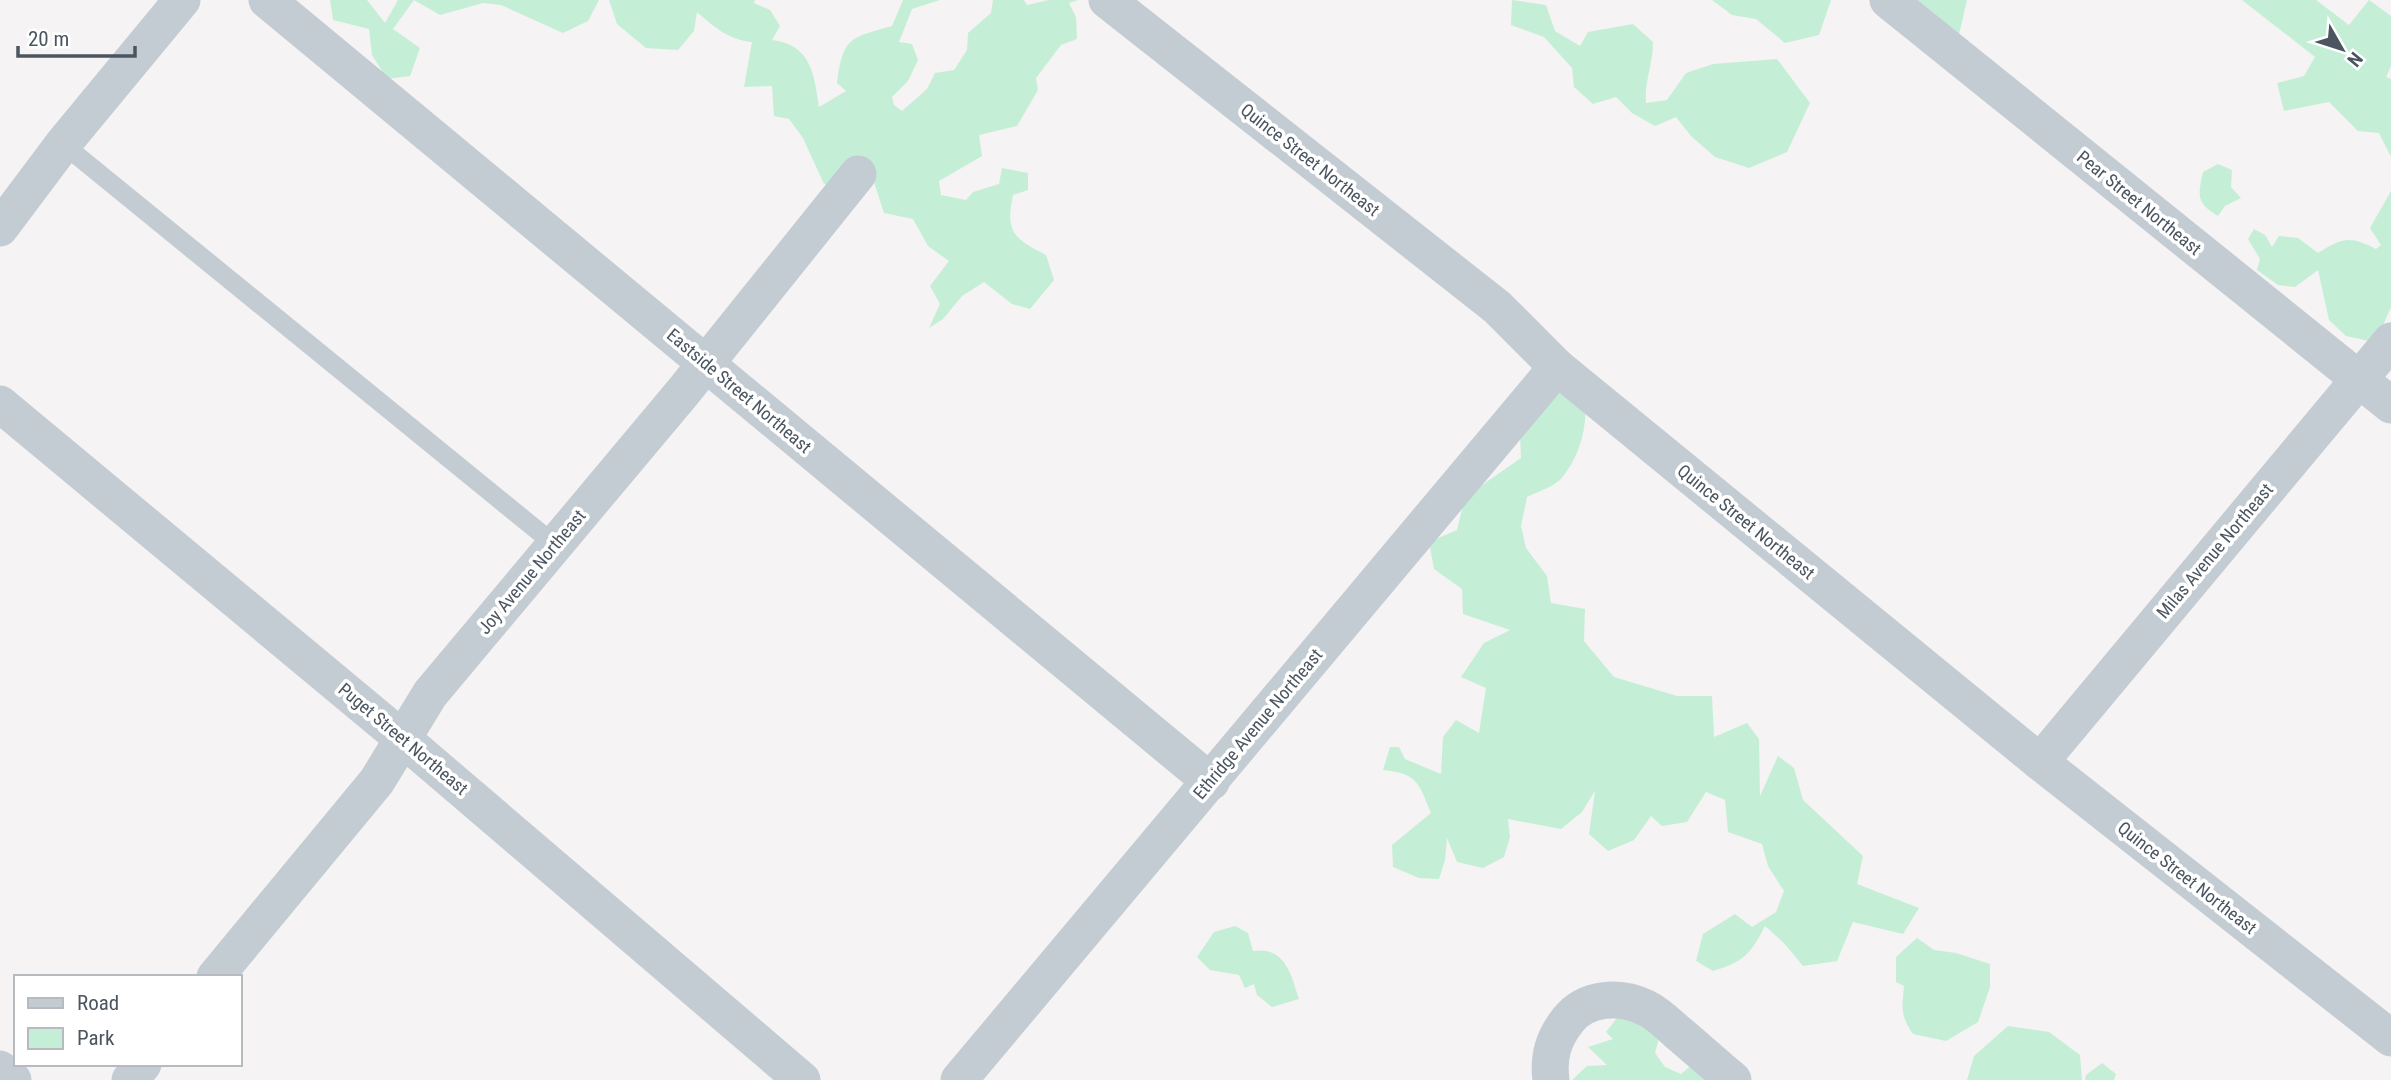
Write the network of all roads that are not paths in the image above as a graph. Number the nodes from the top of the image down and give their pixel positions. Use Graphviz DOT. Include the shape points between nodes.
graph roads {
  1 [pos="182,0"];
  2 [pos="267,0"];
  3 [pos="1107,0"];
  4 [pos="1888,0"];
  5 [pos="63,144"];
  6 [pos="858,174"];
  7 [pos="0,228"];
  8 [pos="2391,341"];
  9 [pos="705,363"];
  10 [pos="1557,367"];
  11 [pos="2358,380"];
  12 [pos="0,404"];
  13 [pos="2391,405"];
  14 [pos="554,544"];
  15 [pos="403,739"];
  16 [pos="2040,762"];
  17 [pos="1211,782"];
  18 [pos="217,975"];
  19 [pos="2391,1038"];
  20 [pos="141,1066"];
  21 [pos="0,1069"];
  22 [pos="13,1080"];
  23 [pos="130,1080"];
  24 [pos="802,1080"];
  25 [pos="959,1080"];
  26 [pos="1551,1080"];
  27 [pos="1733,1080"];
  1 -- 5 [label="street"];
  2 -- 9 [label="street, Eastside Street Northeast"];
  3 -- 10 [label="street, Quince Street Northeast" via="1497,307"];
  4 -- 11 [label="street, Pear Street Northeast"];
  5 -- 7 [label="street"];
  5 -- 14 [label="lane"];
  6 -- 9 [label="street, Joy Avenue Northeast"];
  8 -- 11 [label="street, Milas Avenue Northeast"];
  9 -- 14 [label="street, Joy Avenue Northeast"];
  9 -- 17 [label="street, Eastside Street Northeast"];
  10 -- 16 [label="street, Quince Street Northeast"];
  10 -- 17 [label="street, Ethridge Avenue Northeast"];
  11 -- 13 [label="street, Pear Street Northeast"];
  11 -- 16 [label="street, Milas Avenue Northeast"];
  12 -- 15 [label="street, Puget Street Northeast"];
  14 -- 15 [label="street, Joy Avenue Northeast" via="430,694"];
  15 -- 18 [label="street, Joy Avenue Northeast" via="377,781"];
  15 -- 24 [label="street, Puget Street Northeast"];
  16 -- 19 [label="street, Quince Street Northeast"];
  17 -- 25 [label="street, Ethridge Avenue Northeast"];
  20 -- 23 [label="street"];
  21 -- 22 [label="street"];
  26 -- 27 [label="street" via="1552,1047 1558,1033 1571,1016 1608,1000 1648,1008"];
}
